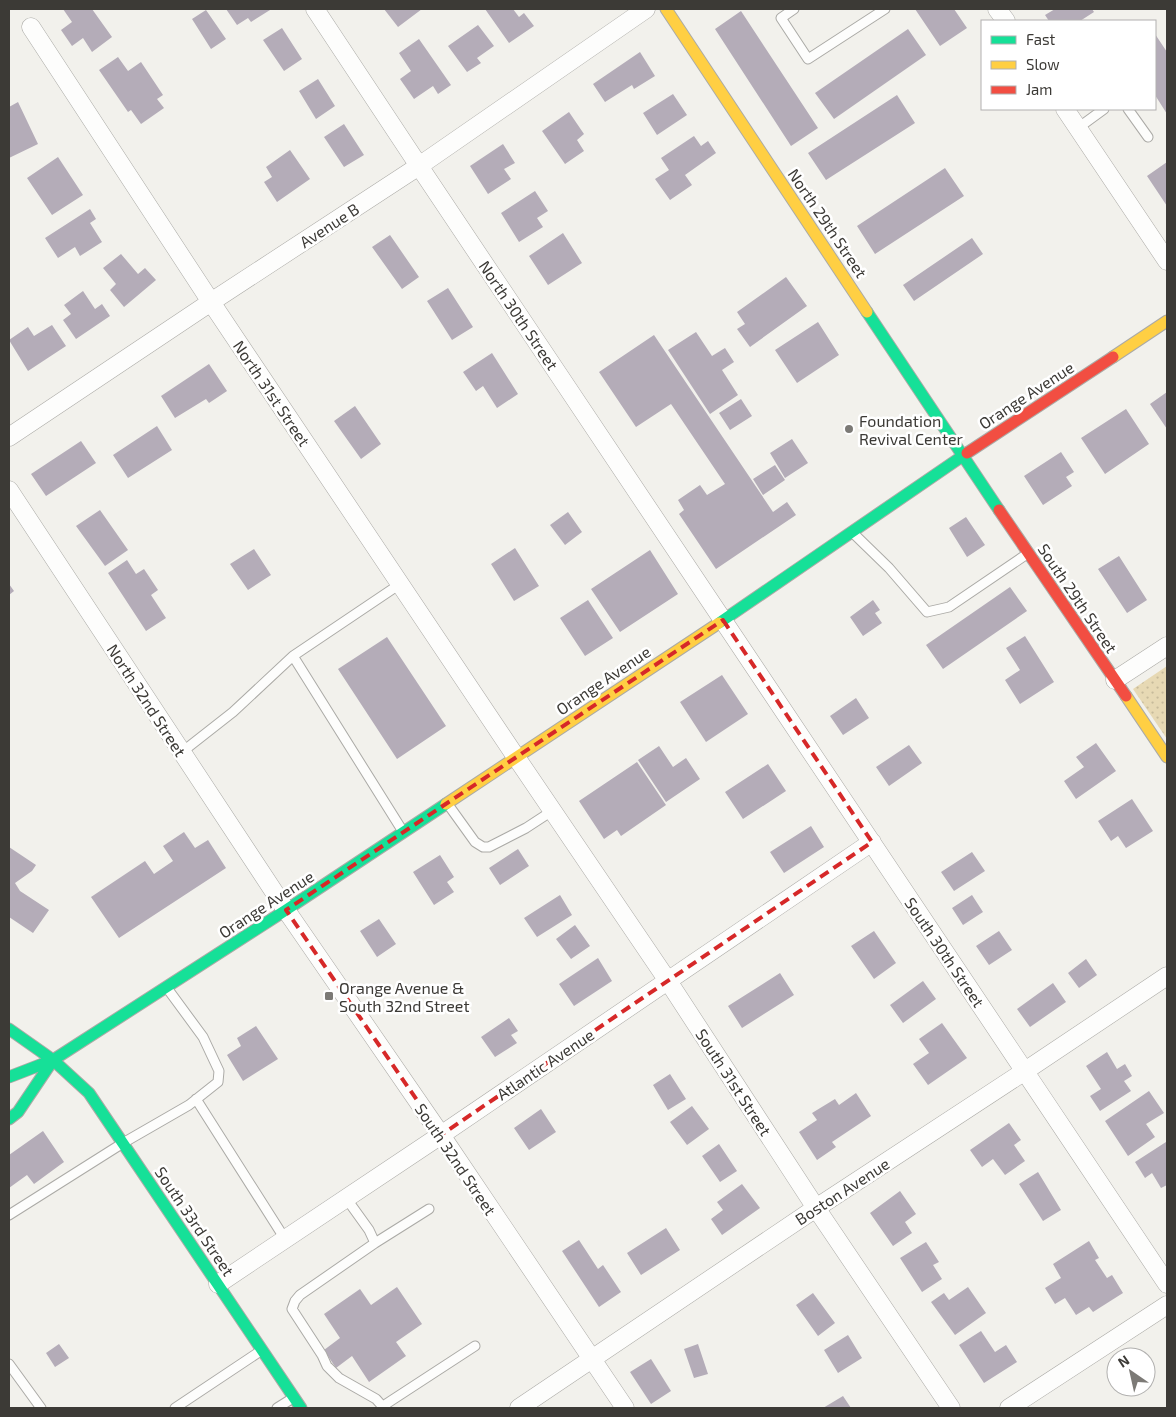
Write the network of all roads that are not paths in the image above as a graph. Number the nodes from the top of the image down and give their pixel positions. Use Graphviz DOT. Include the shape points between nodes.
graph roads {
  1 [pos="316,9"];
  2 [pos="646,9"];
  3 [pos="666,9"];
  4 [pos="794,9"];
  5 [pos="885,9"];
  6 [pos="997,9"];
  7 [pos="1005,20"];
  8 [pos="31,27"];
  9 [pos="1066,110"];
  10 [pos="1103,110"];
  11 [pos="1129,110"];
  12 [pos="1078,128"];
  13 [pos="1148,137"];
  14 [pos="419,166"];
  15 [pos="1167,261"];
  16 [pos="211,302"];
  17 [pos="1167,321"];
  18 [pos="9,437"];
  19 [pos="963,456"];
  20 [pos="9,490"];
  21 [pos="852,532"];
  22 [pos="1028,553"];
  23 [pos="400,584"];
  24 [pos="723,620"];
  25 [pos="1167,646"];
  26 [pos="293,656"];
  27 [pos="1115,680"];
  28 [pos="182,752"];
  29 [pos="516,757"];
  30 [pos="1167,757"];
  31 [pos="447,803"];
  32 [pos="552,811"];
  33 [pos="404,832"];
  34 [pos="872,842"];
  35 [pos="286,910"];
  36 [pos="1167,976"];
  37 [pos="668,980"];
  38 [pos="166,987"];
  39 [pos="9,1029"];
  40 [pos="52,1060"];
  41 [pos="1025,1072"];
  42 [pos="9,1077"];
  43 [pos="196,1099"];
  44 [pos="9,1119"];
  45 [pos="441,1135"];
  46 [pos="123,1143"];
  47 [pos="346,1198"];
  48 [pos="816,1208"];
  49 [pos="429,1209"];
  50 [pos="9,1215"];
  51 [pos="285,1239"];
  52 [pos="375,1244"];
  53 [pos="218,1284"];
  54 [pos="1167,1284"];
  55 [pos="1167,1305"];
  56 [pos="475,1346"];
  57 [pos="262,1350"];
  58 [pos="592,1359"];
  59 [pos="9,1364"];
  60 [pos="294,1397"];
  61 [pos="383,1407"];
  62 [pos="41,1408"];
  63 [pos="175,1408"];
  64 [pos="277,1408"];
  65 [pos="301,1408"];
  66 [pos="519,1408"];
  67 [pos="624,1408"];
  68 [pos="951,1408"];
  69 [pos="1009,1408"];
  1 -- 14 [label="street, North 30th Street"];
  2 -- 14 [label="street, Avenue B"];
  3 -- 19 [label="main road, North 29th Street"];
  4 -- 5 [label="lane" via="781,18 808,59"];
  6 -- 7 [label="street"];
  8 -- 16 [label="street, North 31st Street"];
  9 -- 12 [label="street"];
  10 -- 12 [label="lane"];
  11 -- 13 [label="lane"];
  12 -- 15 [label="street"];
  14 -- 16 [label="street, Avenue B"];
  14 -- 24 [label="street, North 30th Street"];
  16 -- 18 [label="street, Avenue B"];
  16 -- 23 [label="street, North 31st Street"];
  17 -- 19 [label="main road, Orange Avenue"];
  19 -- 21 [label="main road, Orange Avenue"];
  19 -- 22 [label="main road, South 29th Street"];
  20 -- 28 [label="street, North 32nd Street"];
  21 -- 22 [label="lane" via="927,612 949,607"];
  21 -- 24 [label="main road, Orange Avenue"];
  22 -- 27 [label="main road, South 29th Street"];
  23 -- 26 [label="lane"];
  23 -- 29 [label="street, North 31st Street"];
  24 -- 29 [label="main road, Orange Avenue"];
  24 -- 34 [label="street, South 30th Street"];
  25 -- 27 [label="street"];
  26 -- 28 [label="lane" via="233,712"];
  26 -- 33 [label="lane"];
  27 -- 30 [label="main road, South 29th Street"];
  28 -- 35 [label="street, North 32nd Street"];
  29 -- 31 [label="main road, Orange Avenue"];
  29 -- 32 [label="street, South 31st Street"];
  31 -- 32 [label="lane" via="475,842 483,847 519,832"];
  31 -- 33 [label="main road, Orange Avenue"];
  32 -- 37 [label="street, South 31st Street"];
  33 -- 35 [label="main road, Orange Avenue"];
  34 -- 37 [label="street, Atlantic Avenue"];
  34 -- 41 [label="street, South 30th Street"];
  35 -- 38 [label="main road, Orange Avenue"];
  35 -- 45 [label="street, South 32nd Street"];
  36 -- 41 [label="street, Boston Avenue"];
  37 -- 45 [label="street, Atlantic Avenue"];
  37 -- 48 [label="street, South 31st Street"];
  38 -- 40 [label="main road, Orange Avenue"];
  38 -- 43 [label="lane" via="203,1037 219,1071 218,1082"];
  39 -- 40 [label="main road, South 33rd Street"];
  40 -- 42 [label="main road, Orange Avenue"];
  40 -- 44 [label="main road, Orange Avenue" via="18,1112"];
  40 -- 46 [label="main road, South 33rd Street" via="89,1093"];
  41 -- 48 [label="street, Boston Avenue"];
  41 -- 54 [label="street, South 30th Street"];
  43 -- 46 [label="lane"];
  43 -- 51 [label="lane"];
  45 -- 47 [label="street, Atlantic Avenue"];
  45 -- 58 [label="street, South 32nd Street"];
  46 -- 50 [label="lane"];
  46 -- 53 [label="main road, South 33rd Street"];
  47 -- 51 [label="street, Atlantic Avenue"];
  47 -- 52 [label="lane"];
  48 -- 58 [label="street, Boston Avenue"];
  48 -- 68 [label="street, South 31st Street"];
  49 -- 52 [label="lane"];
  51 -- 53 [label="street, Atlantic Avenue"];
  52 -- 61 [label="lane" via="300,1295 292,1309 327,1366 339,1378 376,1399"];
  53 -- 57 [label="main road, South 33rd Street"];
  55 -- 69 [label="street"];
  56 -- 61 [label="lane"];
  57 -- 60 [label="main road, South 33rd Street"];
  57 -- 63 [label="lane"];
  58 -- 66 [label="street, Boston Avenue"];
  58 -- 67 [label="street, South 32nd Street"];
  59 -- 62 [label="lane"];
  60 -- 64 [label="lane"];
  60 -- 65 [label="main road, South 33rd Street"];
}
